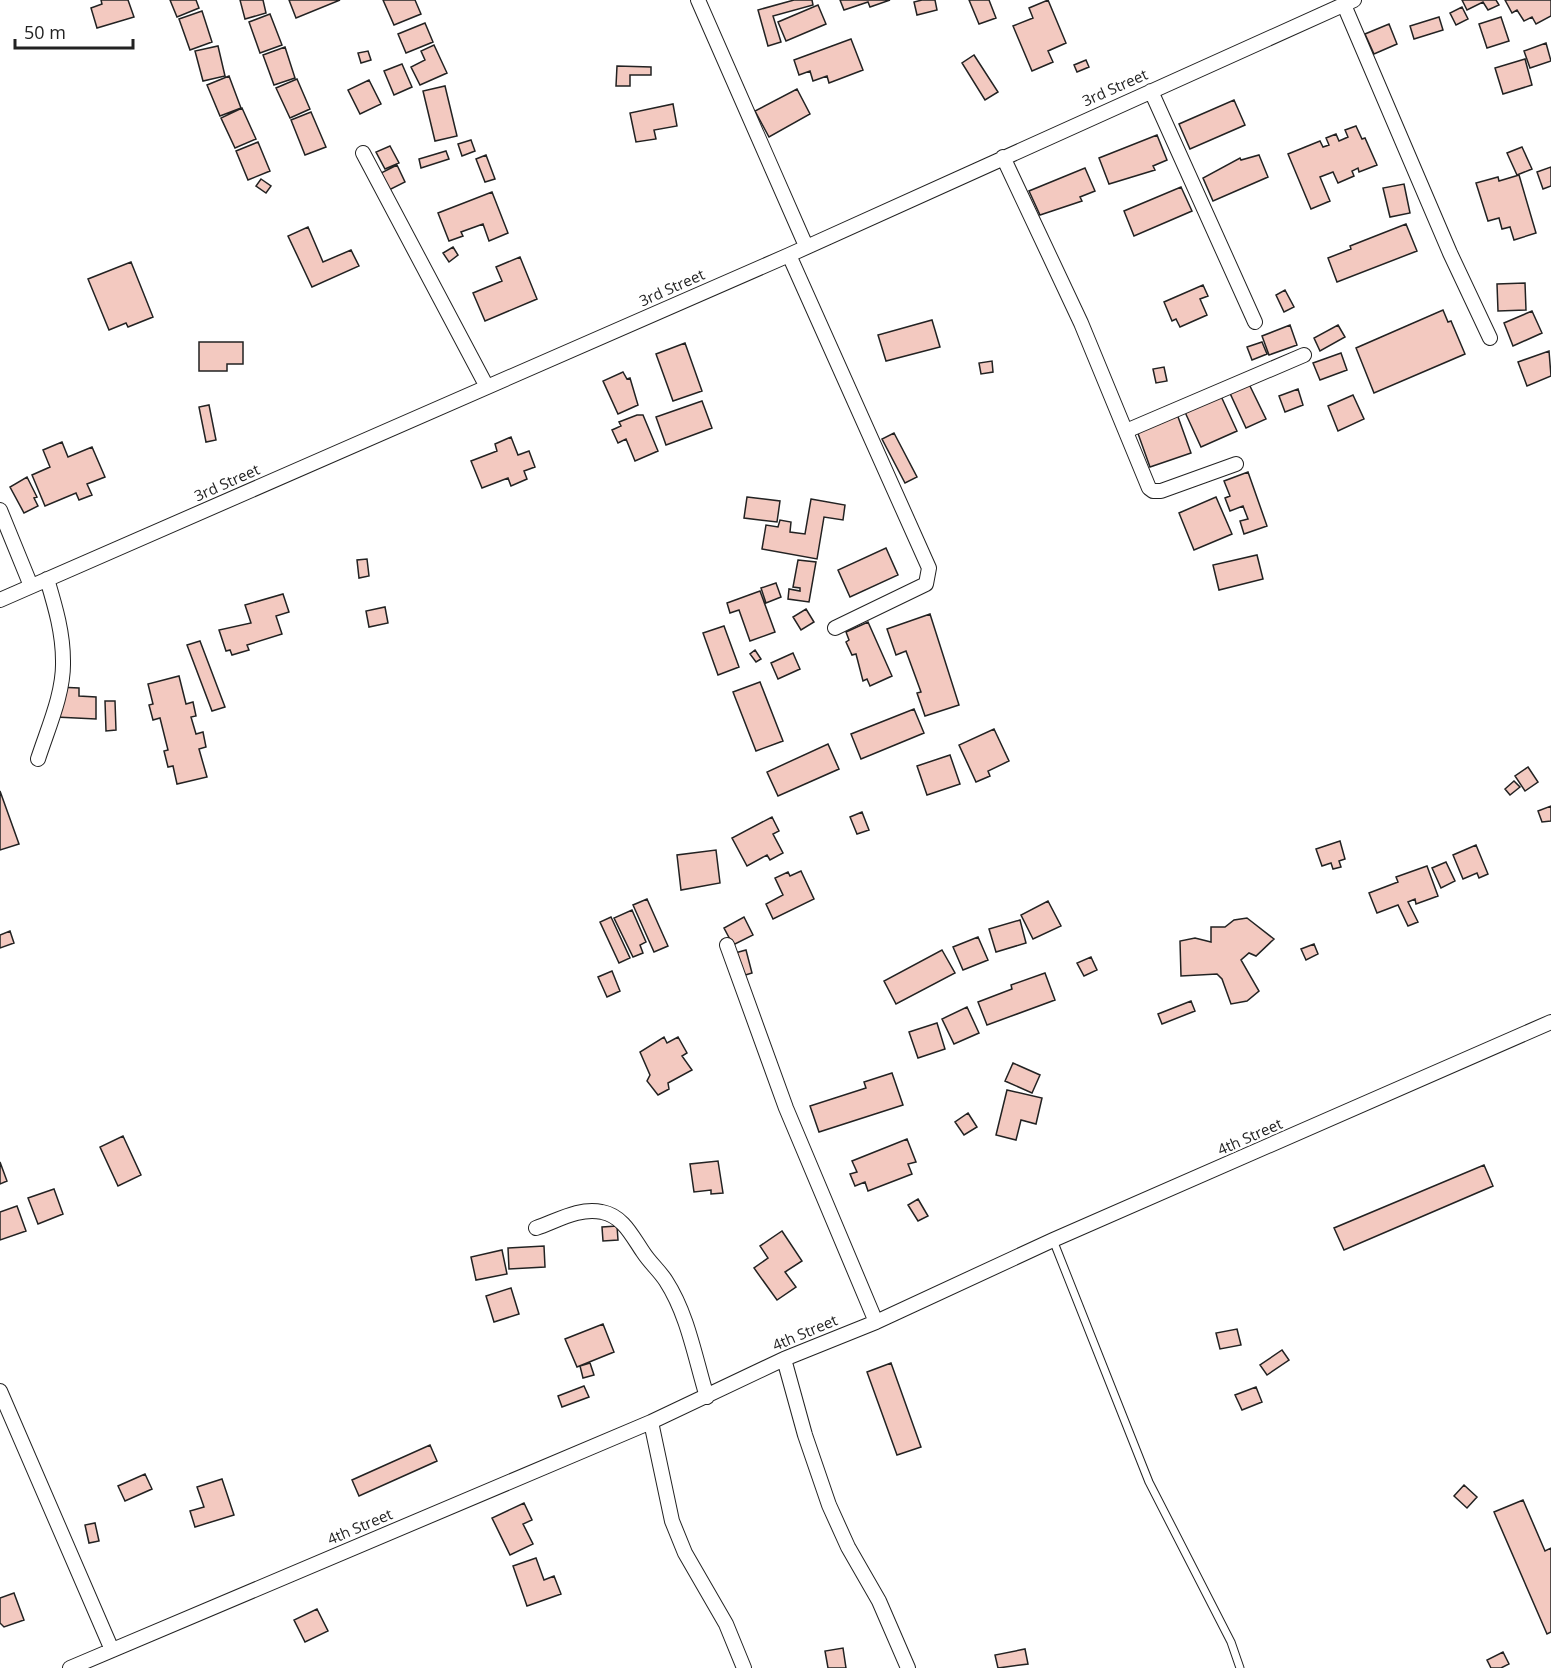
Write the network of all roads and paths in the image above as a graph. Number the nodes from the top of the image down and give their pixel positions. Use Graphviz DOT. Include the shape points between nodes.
graph roads {
  1 [pos="698,0"];
  2 [pos="1349,2"];
  3 [pos="1151,91"];
  4 [pos="363,153"];
  5 [pos="1003,157"];
  6 [pos="806,246"];
  7 [pos="789,255"];
  8 [pos="1255,322"];
  9 [pos="1490,338"];
  10 [pos="1304,355"];
  11 [pos="487,387"];
  12 [pos="1126,431"];
  13 [pos="1236,464"];
  14 [pos="0,510"];
  15 [pos="47,579"];
  16 [pos="31,586"];
  17 [pos="0,600"];
  18 [pos="835,628"];
  19 [pos="38,759"];
  20 [pos="727,945"];
  21 [pos="1551,1022"];
  22 [pos="536,1228"];
  23 [pos="1053,1240"];
  24 [pos="876,1322"];
  25 [pos="784,1359"];
  26 [pos="0,1391"];
  27 [pos="707,1397"];
  28 [pos="651,1422"];
  29 [pos="112,1650"];
  30 [pos="70,1668"];
  31 [pos="744,1668"];
  32 [pos="908,1668"];
  33 [pos="1240,1668"];
  1 -- 6 [label="street"];
  2 -- 3 [label="street, 3rd Street"];
  2 -- 9 [label="street" via="1450,253"];
  3 -- 5 [label="street, 3rd Street"];
  3 -- 8 [label="street"];
  4 -- 11 [label="street"];
  5 -- 6 [label="street, 3rd Street"];
  5 -- 12 [label="street" via="1081,323"];
  6 -- 7 [label="street, 3rd Street"];
  7 -- 11 [label="street, 3rd Street"];
  7 -- 18 [label="street" via="929,568 926,584"];
  10 -- 12 [label="street"];
  11 -- 15 [label="street, 3rd Street"];
  12 -- 13 [label="street" via="1153,491"];
  14 -- 16 [label="street"];
  15 -- 16 [label="street, 3rd Street"];
  15 -- 19 [label="street" via="62,635 64,663"];
  16 -- 17 [label="street, 3rd Street"];
  20 -- 24 [label="street" via="786,1108"];
  21 -- 23 [label="street, 4th Street"];
  22 -- 27 [label="street" via="583,1211 608,1214 625,1226 678,1302"];
  23 -- 24 [label="street, 4th Street"];
  23 -- 33 [label="lane" via="1149,1482 1231,1642"];
  24 -- 25 [label="street, 4th Street"];
  25 -- 27 [label="street, 4th Street"];
  25 -- 32 [label="street" via="829,1505 879,1601"];
  26 -- 29 [label="street"];
  27 -- 28 [label="street, 4th Street"];
  28 -- 29 [label="street, 4th Street"];
  28 -- 31 [label="street" via="672,1521 685,1553 726,1624"];
  29 -- 30 [label="street, 4th Street"];
}
